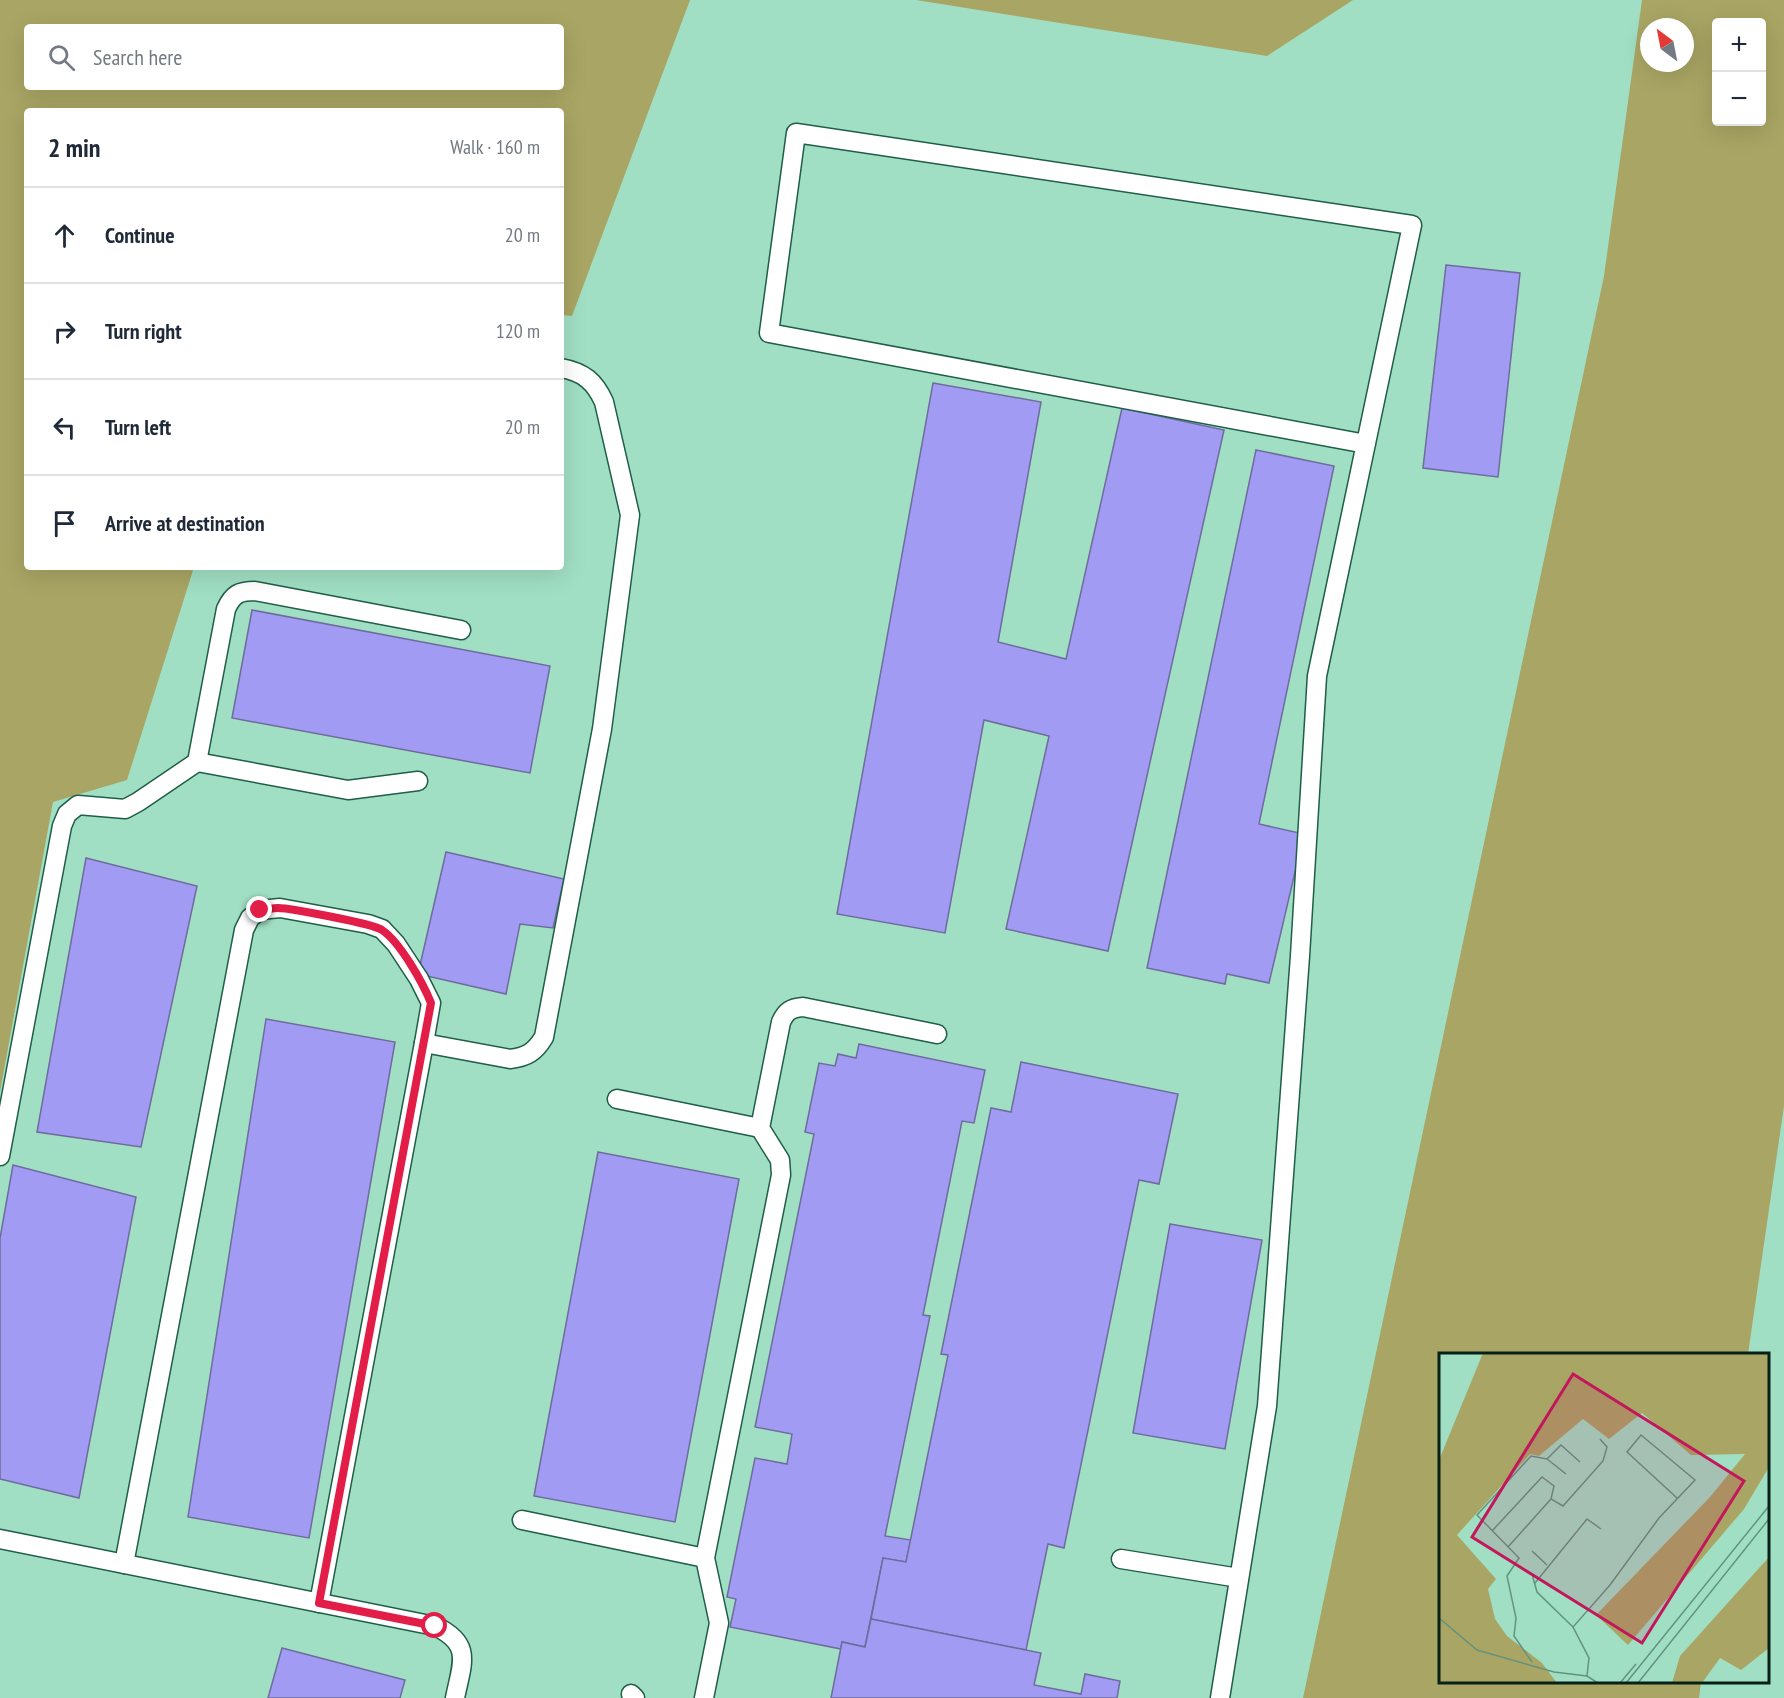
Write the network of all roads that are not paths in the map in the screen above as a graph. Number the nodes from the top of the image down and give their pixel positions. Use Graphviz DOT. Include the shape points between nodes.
graph roads {
  1 [pos="564,369"];
  2 [pos="1366,444"];
  3 [pos="461,630"];
  4 [pos="197,762"];
  5 [pos="418,781"];
  6 [pos="938,1034"];
  7 [pos="424,1043"];
  8 [pos="617,1099"];
  9 [pos="760,1128"];
  10 [pos="0,1156"];
  11 [pos="522,1520"];
  12 [pos="0,1539"];
  13 [pos="705,1557"];
  14 [pos="1121,1559"];
  15 [pos="124,1564"];
  16 [pos="1239,1578"];
  17 [pos="319,1603"];
  18 [pos="455,1698"];
  19 [pos="704,1698"];
  20 [pos="1220,1698"];
  1 -- 7 [label="lane" via="586,376 604,402 630,515 602,729 544,1037 537,1049 523,1058 510,1059"];
  2 -- 2 [label="lane" via="1412,225 796,132 769,333"];
  2 -- 16 [label="lane" via="1317,676 1267,1406"];
  3 -- 4 [label="lane" via="240,591 226,609"];
  4 -- 5 [label="lane" via="348,790"];
  4 -- 10 [label="lane" via="125,809 78,805 67,814"];
  6 -- 9 [label="lane" via="793,1008 781,1022"];
  7 -- 15 [label="lane" via="431,1003 414,970 382,929 280,908 260,910 250,918 244,930"];
  7 -- 17 [label="lane"];
  8 -- 9 [label="lane"];
  9 -- 13 [label="lane" via="780,1160 782,1174"];
  11 -- 13 [label="lane"];
  12 -- 15 [label="lane"];
  13 -- 19 [label="lane" via="719,1623"];
  14 -- 16 [label="lane"];
  15 -- 17 [label="lane"];
  16 -- 20 [label="lane"];
  17 -- 18 [label="lane" via="435,1626 451,1634 461,1649 462,1664"];
}
